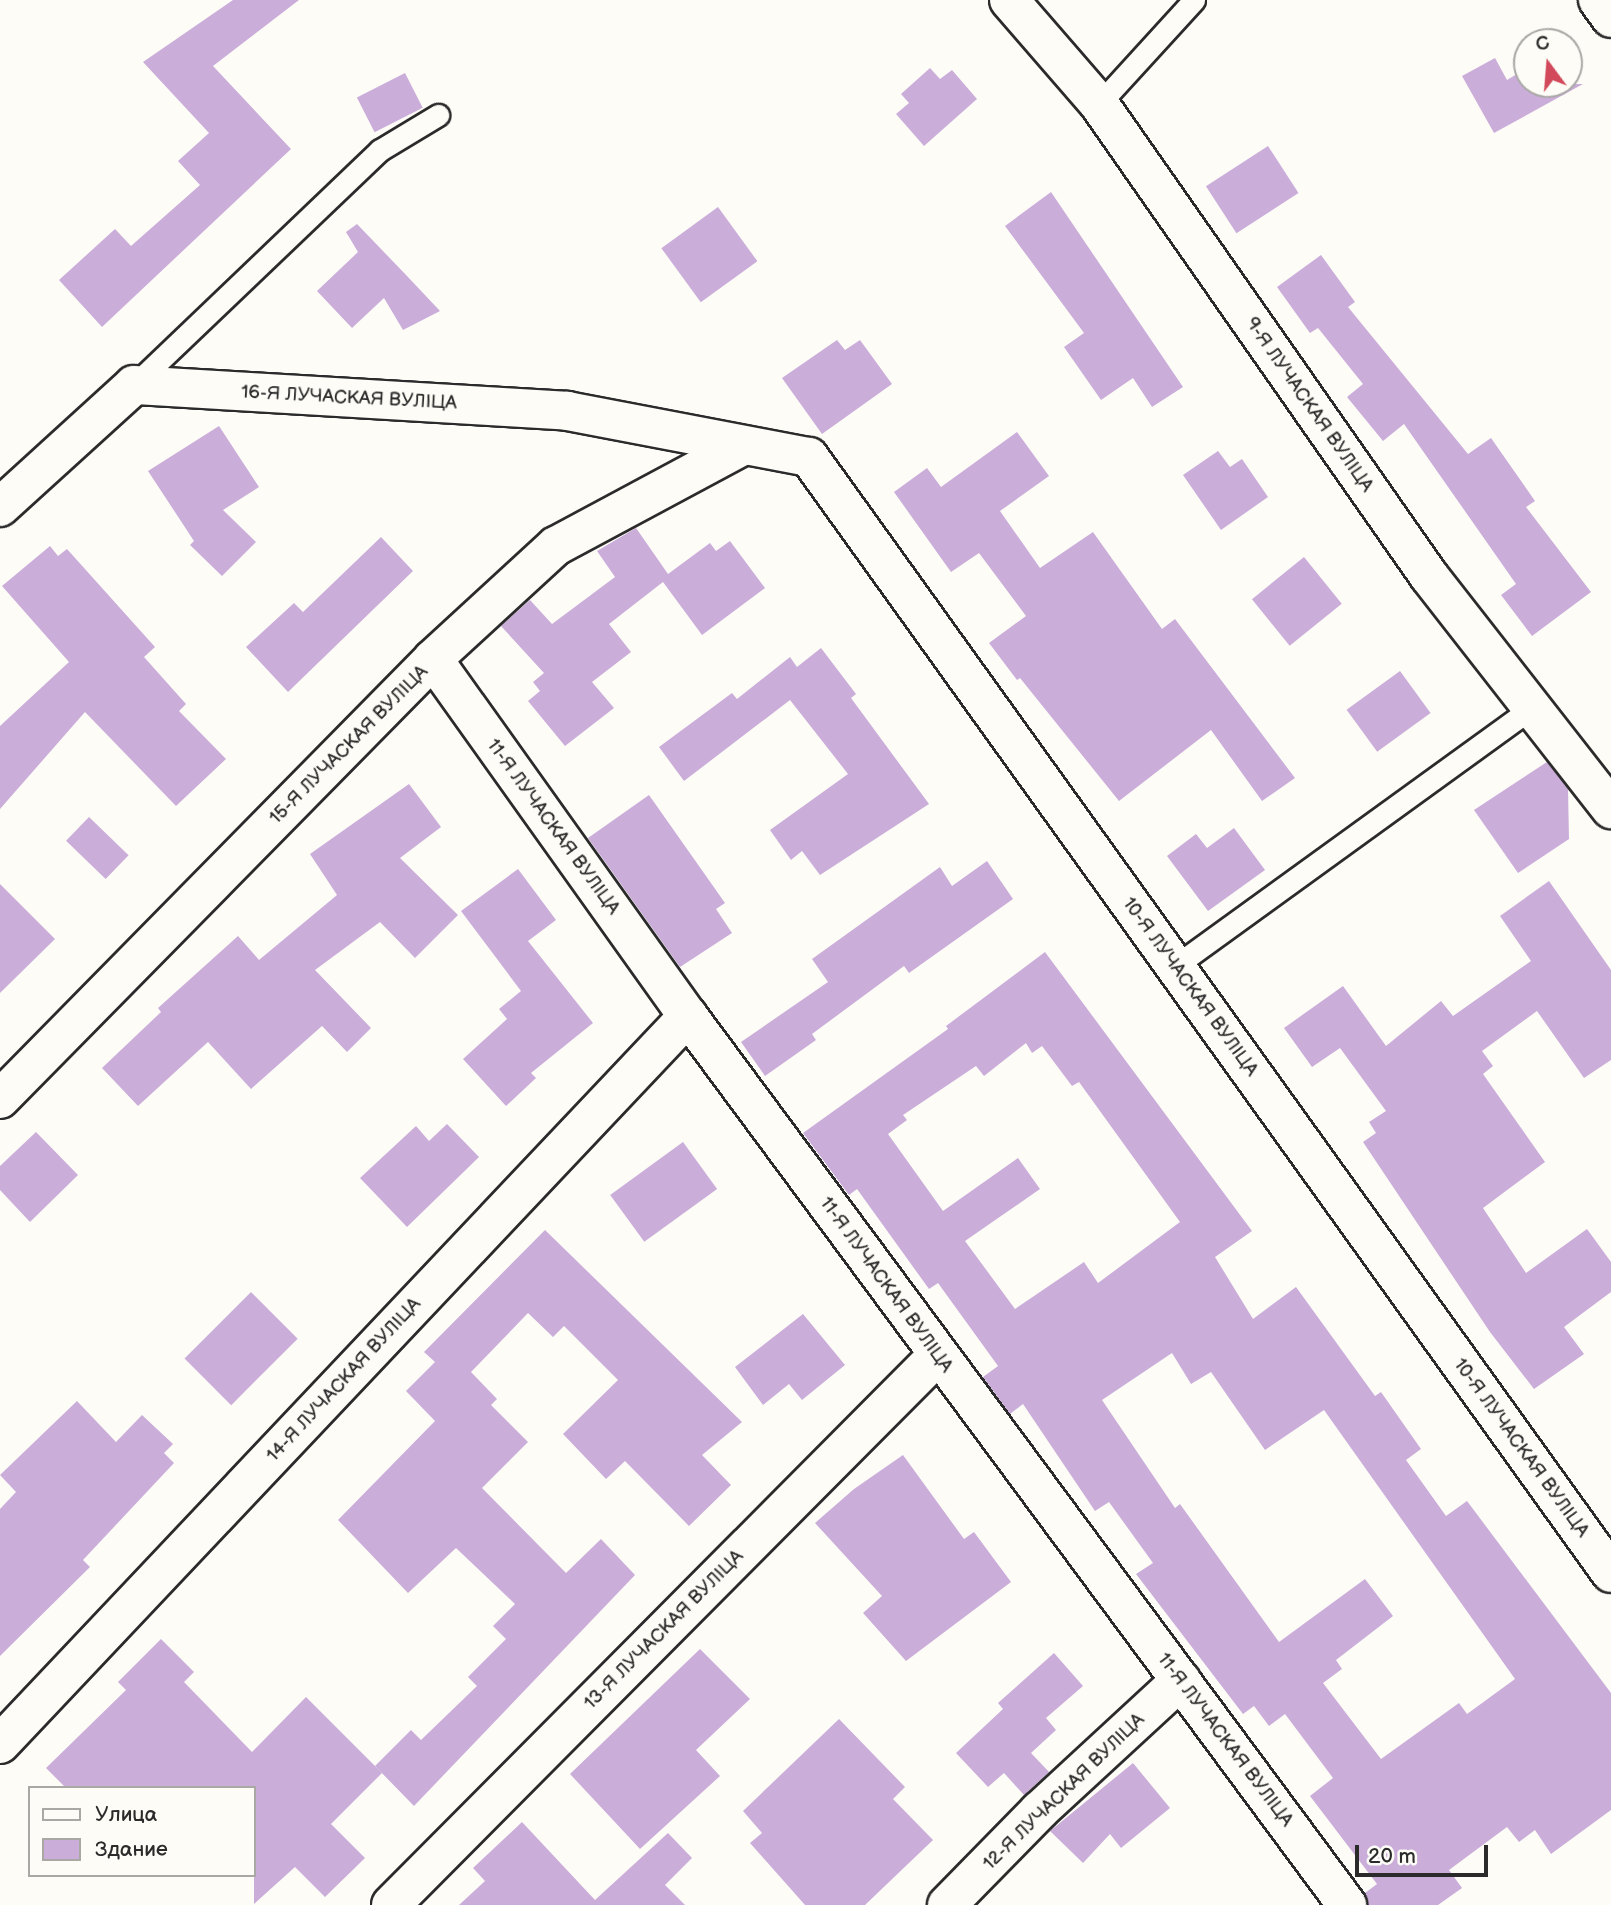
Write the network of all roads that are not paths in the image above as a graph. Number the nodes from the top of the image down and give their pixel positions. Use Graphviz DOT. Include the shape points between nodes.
graph roads {
  1 [pos="1009,0"];
  2 [pos="1194,0"];
  3 [pos="1598,0"];
  4 [pos="1611,18"];
  5 [pos="1099,104"];
  6 [pos="438,115"];
  7 [pos="134,385"];
  8 [pos="741,447"];
  9 [pos="0,507"];
  10 [pos="433,659"];
  11 [pos="1533,707"];
  12 [pos="1611,809"];
  13 [pos="1175,966"];
  14 [pos="688,1016"];
  15 [pos="0,1099"];
  16 [pos="938,1356"];
  17 [pos="1611,1573"];
  18 [pos="1181,1680"];
  19 [pos="0,1744"];
  20 [pos="390,1905"];
  21 [pos="947,1905"];
  22 [pos="1347,1905"];
  1 -- 5 [label="street, 9-Я ЛУЧАСКАЯ ВУЛІЦА"];
  2 -- 5 [label="lane"];
  3 -- 4 [label="street"];
  5 -- 11 [label="street, 9-Я ЛУЧАСКАЯ ВУЛІЦА" via="1429,576"];
  6 -- 7 [label="lane" via="380,150"];
  7 -- 8 [label="street, 16-Я ЛУЧАСКАЯ ВУЛІЦА" via="567,411"];
  7 -- 9 [label="street"];
  8 -- 10 [label="street, 15-Я ЛУЧАСКАЯ ВУЛІЦА" via="556,546"];
  8 -- 13 [label="street, 10-Я ЛУЧАСКАЯ ВУЛІЦА" via="808,457"];
  10 -- 14 [label="street, 11-Я ЛУЧАСКАЯ ВУЛІЦА"];
  10 -- 15 [label="street, 15-Я ЛУЧАСКАЯ ВУЛІЦА"];
  11 -- 12 [label="street, 9-Я ЛУЧАСКАЯ ВУЛІЦА"];
  11 -- 13 [label="lane"];
  13 -- 17 [label="street, 10-Я ЛУЧАСКАЯ ВУЛІЦА"];
  14 -- 16 [label="street, 11-Я ЛУЧАСКАЯ ВУЛІЦА"];
  14 -- 19 [label="street, 14-Я ЛУЧАСКАЯ ВУЛІЦА"];
  16 -- 18 [label="street, 11-Я ЛУЧАСКАЯ ВУЛІЦА"];
  16 -- 20 [label="street, 13-Я ЛУЧАСКАЯ ВУЛІЦА"];
  18 -- 21 [label="street, 12-Я ЛУЧАСКАЯ ВУЛІЦА" via="1039,1811"];
  18 -- 22 [label="street, 11-Я ЛУЧАСКАЯ ВУЛІЦА"];
}
